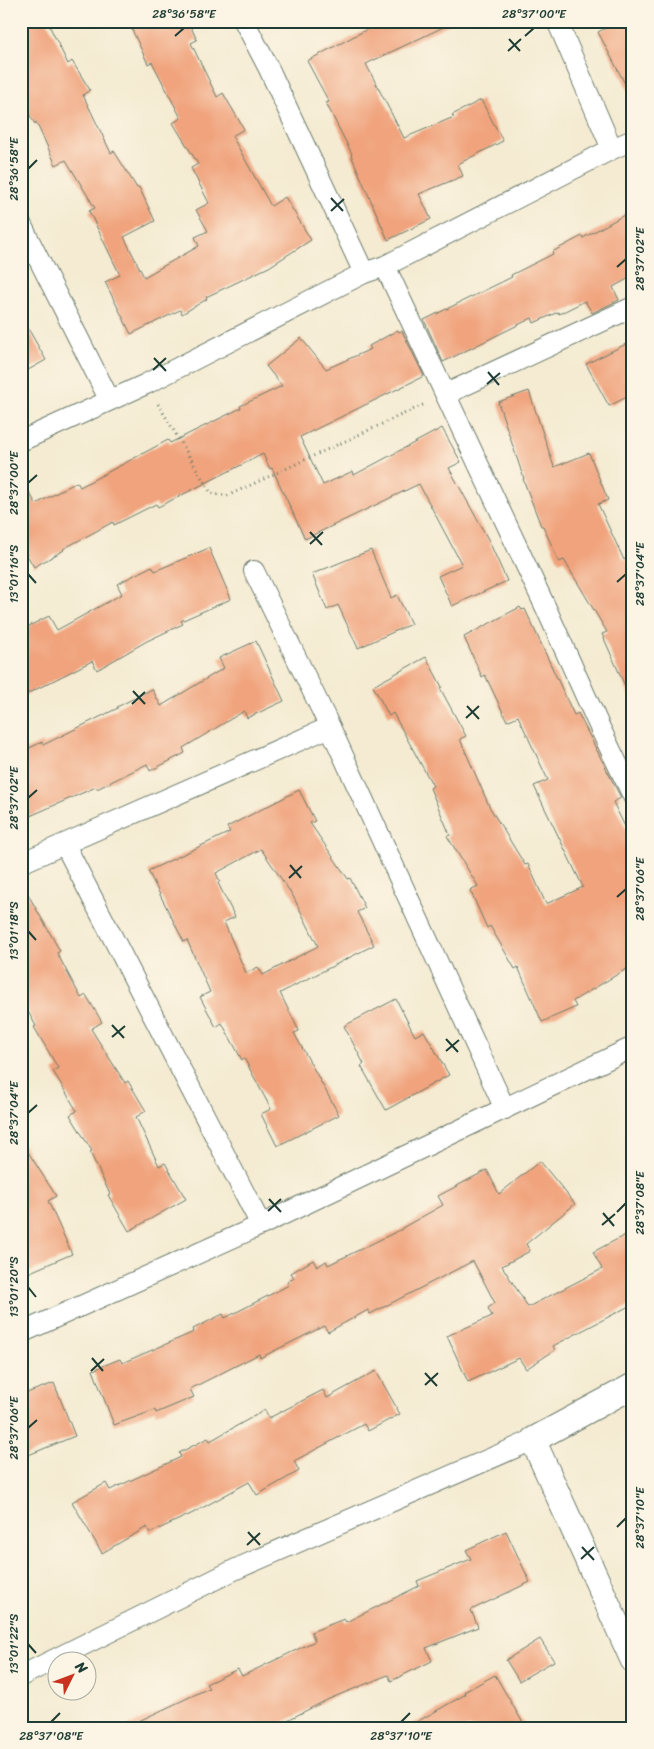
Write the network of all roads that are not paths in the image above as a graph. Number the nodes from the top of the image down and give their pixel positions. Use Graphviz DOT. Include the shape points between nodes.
graph roads {
  1 [pos="244,21"];
  2 [pos="557,21"];
  3 [pos="633,140"];
  4 [pos="612,149"];
  5 [pos="21,224"];
  6 [pos="385,266"];
  7 [pos="364,273"];
  8 [pos="633,307"];
  9 [pos="446,394"];
  10 [pos="109,399"];
  11 [pos="21,441"];
  12 [pos="254,570"];
  13 [pos="330,727"];
  14 [pos="633,796"];
  15 [pos="65,844"];
  16 [pos="21,863"];
  17 [pos="633,1047"];
  18 [pos="505,1109"];
  19 [pos="261,1225"];
  20 [pos="21,1333"];
  21 [pos="633,1386"];
  22 [pos="534,1440"];
  23 [pos="633,1660"];
  24 [pos="21,1676"];
  1 -- 7 [label="street"];
  2 -- 4 [label="street"];
  3 -- 4 [label="street"];
  4 -- 6 [label="street"];
  5 -- 10 [label="street"];
  6 -- 7 [label="street"];
  6 -- 9 [label="street"];
  7 -- 10 [label="street" via="146,384"];
  8 -- 9 [label="street"];
  9 -- 14 [label="street"];
  10 -- 11 [label="street"];
  12 -- 13 [label="street"];
  13 -- 15 [label="street"];
  13 -- 18 [label="street"];
  15 -- 16 [label="street"];
  15 -- 19 [label="street"];
  17 -- 18 [label="street"];
  18 -- 19 [label="street"];
  19 -- 20 [label="street"];
  21 -- 22 [label="street"];
  22 -- 23 [label="street"];
  22 -- 24 [label="street" via="236,1569"];
}
